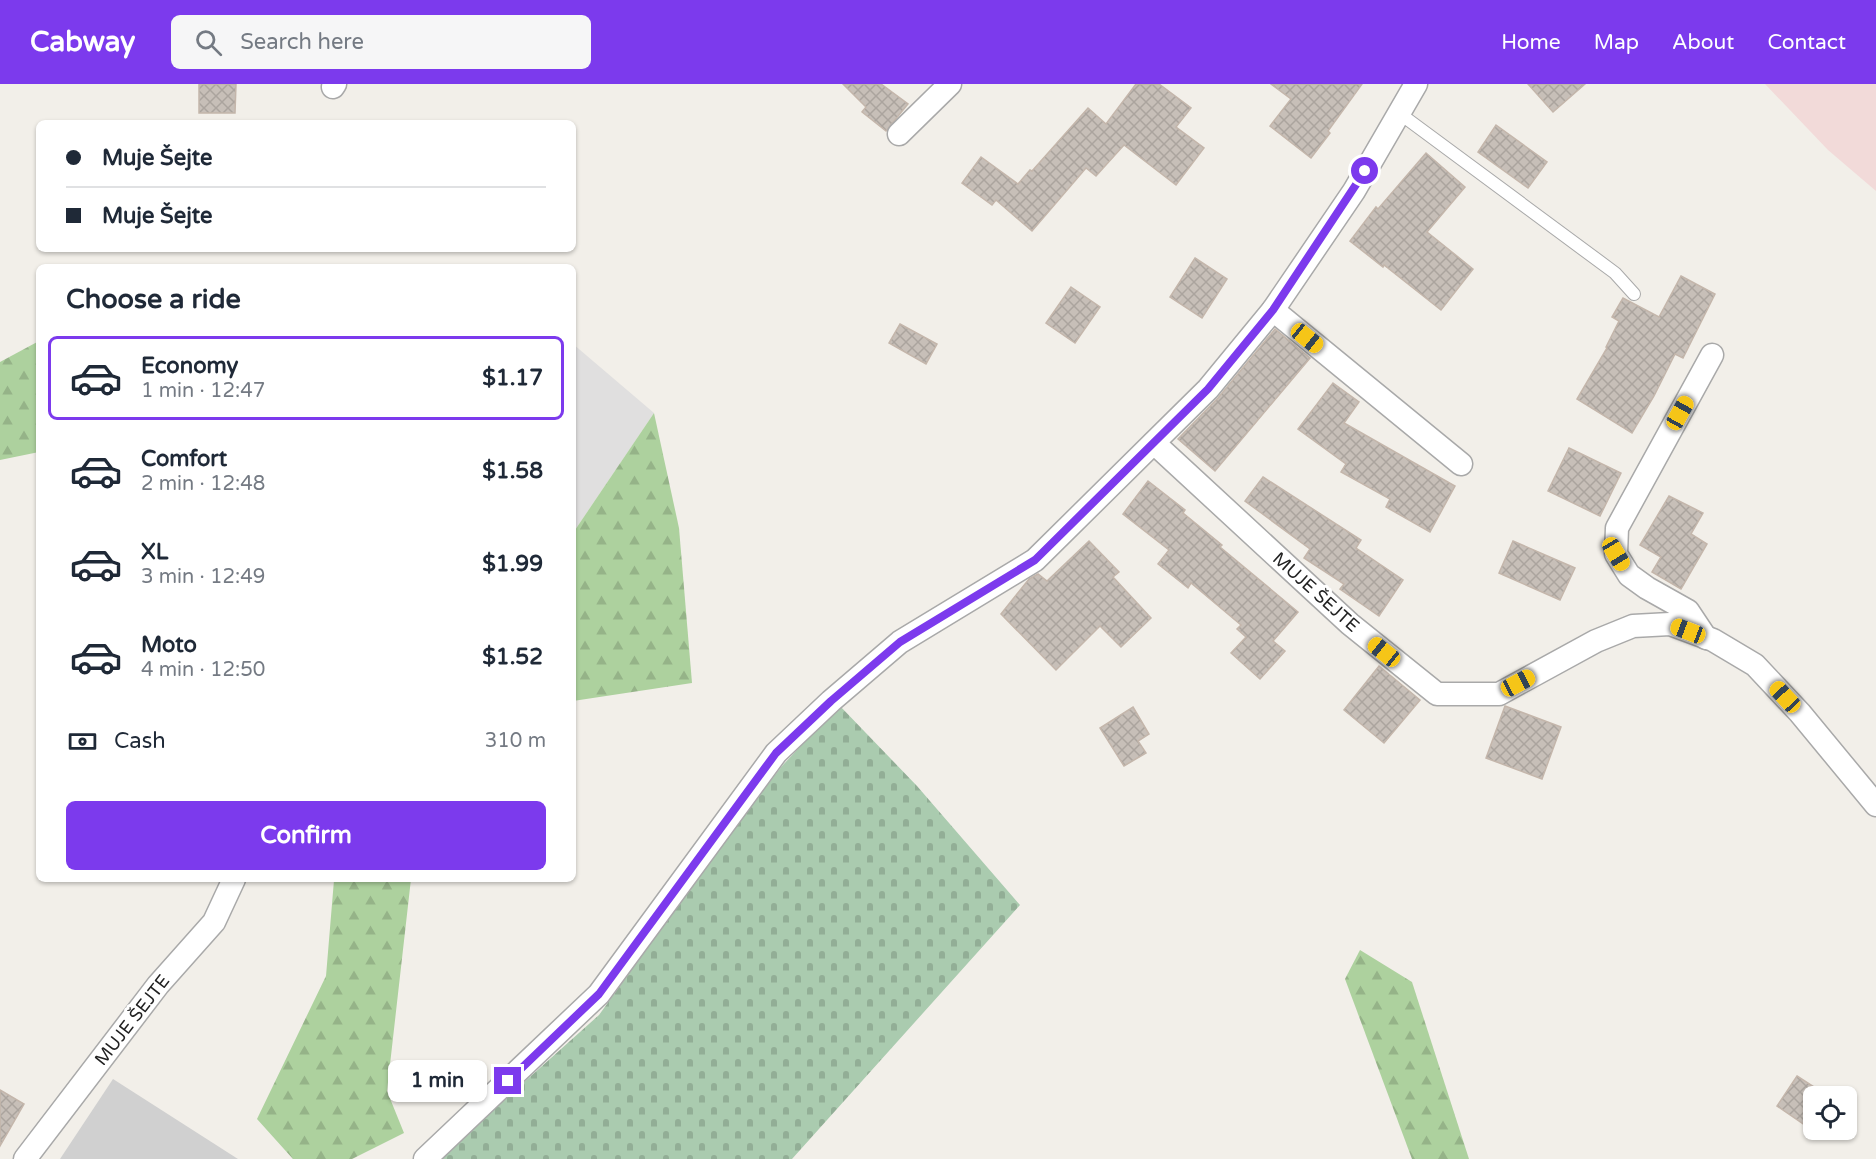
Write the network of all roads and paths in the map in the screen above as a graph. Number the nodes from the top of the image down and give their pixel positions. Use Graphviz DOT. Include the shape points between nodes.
graph roads {
  1 [pos="950,84"];
  2 [pos="1416,84"];
  3 [pos="1399,113"];
  4 [pos="899,134"];
  5 [pos="1634,294"];
  6 [pos="1273,310"];
  7 [pos="1712,355"];
  8 [pos="1154,443"];
  9 [pos="1461,464"];
  10 [pos="1706,638"];
  11 [pos="1876,805"];
  12 [pos="233,882"];
  13 [pos="25,1159"];
  14 [pos="425,1159"];
  1 -- 4 [label="street"];
  2 -- 3 [label="street"];
  3 -- 5 [label="lane" via="1615,273"];
  3 -- 6 [label="street" via="1354,191"];
  6 -- 8 [label="street" via="1208,389"];
  6 -- 9 [label="street"];
  7 -- 10 [label="street" via="1617,528 1616,554 1629,575 1688,611"];
  8 -- 10 [label="street, MUJE ŠEJTE" via="1350,624 1437,694 1499,694 1596,641 1633,626 1670,624"];
  8 -- 14 [label="street" via="1035,560 900,642 776,753 599,994"];
  10 -- 11 [label="street, MUJE ŠEJTE" via="1755,665"];
  12 -- 13 [label="street, MUJE ŠEJTE" via="214,922 159,985"];
}
